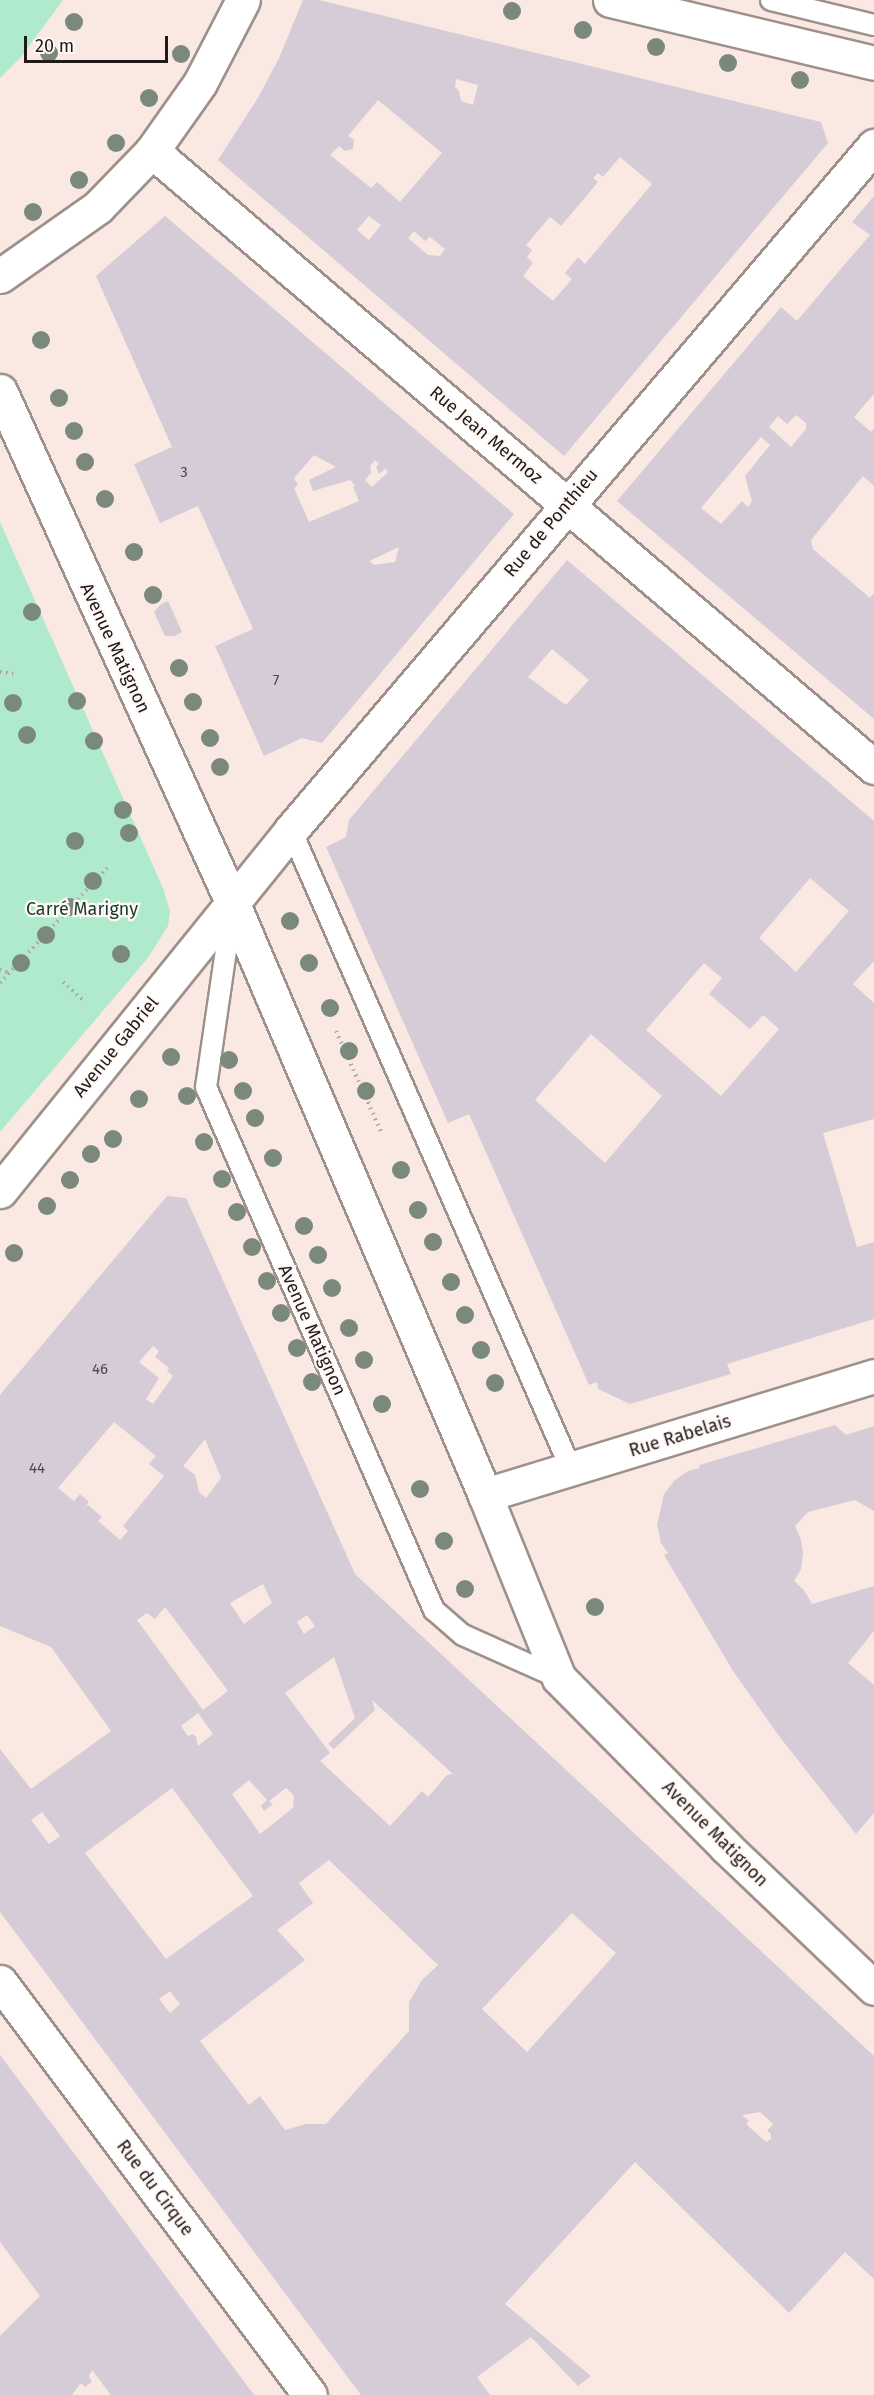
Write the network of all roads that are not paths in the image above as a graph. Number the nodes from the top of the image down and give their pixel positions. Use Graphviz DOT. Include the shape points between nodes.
graph roads {
  1 [pos="243,0"];
  2 [pos="610,0"];
  3 [pos="771,0"];
  4 [pos="874,25"];
  5 [pos="874,63"];
  6 [pos="874,146"];
  7 [pos="152,151"];
  8 [pos="0,276"];
  9 [pos="0,391"];
  10 [pos="567,504"];
  11 [pos="874,767"];
  12 [pos="291,830"];
  13 [pos="233,904"];
  14 [pos="0,1191"];
  15 [pos="874,1376"];
  16 [pos="571,1469"];
  17 [pos="485,1495"];
  18 [pos="559,1678"];
  19 [pos="0,1982"];
  20 [pos="874,1988"];
  21 [pos="310,2395"];
  1 -- 7 [label="street" via="200,83"];
  2 -- 5 [label="street"];
  3 -- 4 [label="lane"];
  6 -- 10 [label="street, Rue de Ponthieu"];
  7 -- 8 [label="street" via="98,207"];
  7 -- 10 [label="street, Rue Jean Mermoz"];
  9 -- 13 [label="street, Avenue Matignon"];
  10 -- 11 [label="street, Rue Jean Mermoz"];
  10 -- 12 [label="street, Rue de Ponthieu"];
  12 -- 13 [label="street, Rue de Ponthieu"];
  12 -- 16 [label="lane"];
  13 -- 14 [label="street, Avenue Gabriel"];
  13 -- 17 [label="street, Avenue Matignon"];
  13 -- 18 [label="lane, Avenue Matignon" via="206,1087 434,1610 463,1635"];
  15 -- 16 [label="street, Rue Rabelais"];
  16 -- 17 [label="street, Rue Rabelais"];
  17 -- 18 [label="street, Avenue Matignon"];
  18 -- 20 [label="street, Avenue Matignon" via="726,1847"];
  19 -- 21 [label="street, Rue du Cirque"];
}
